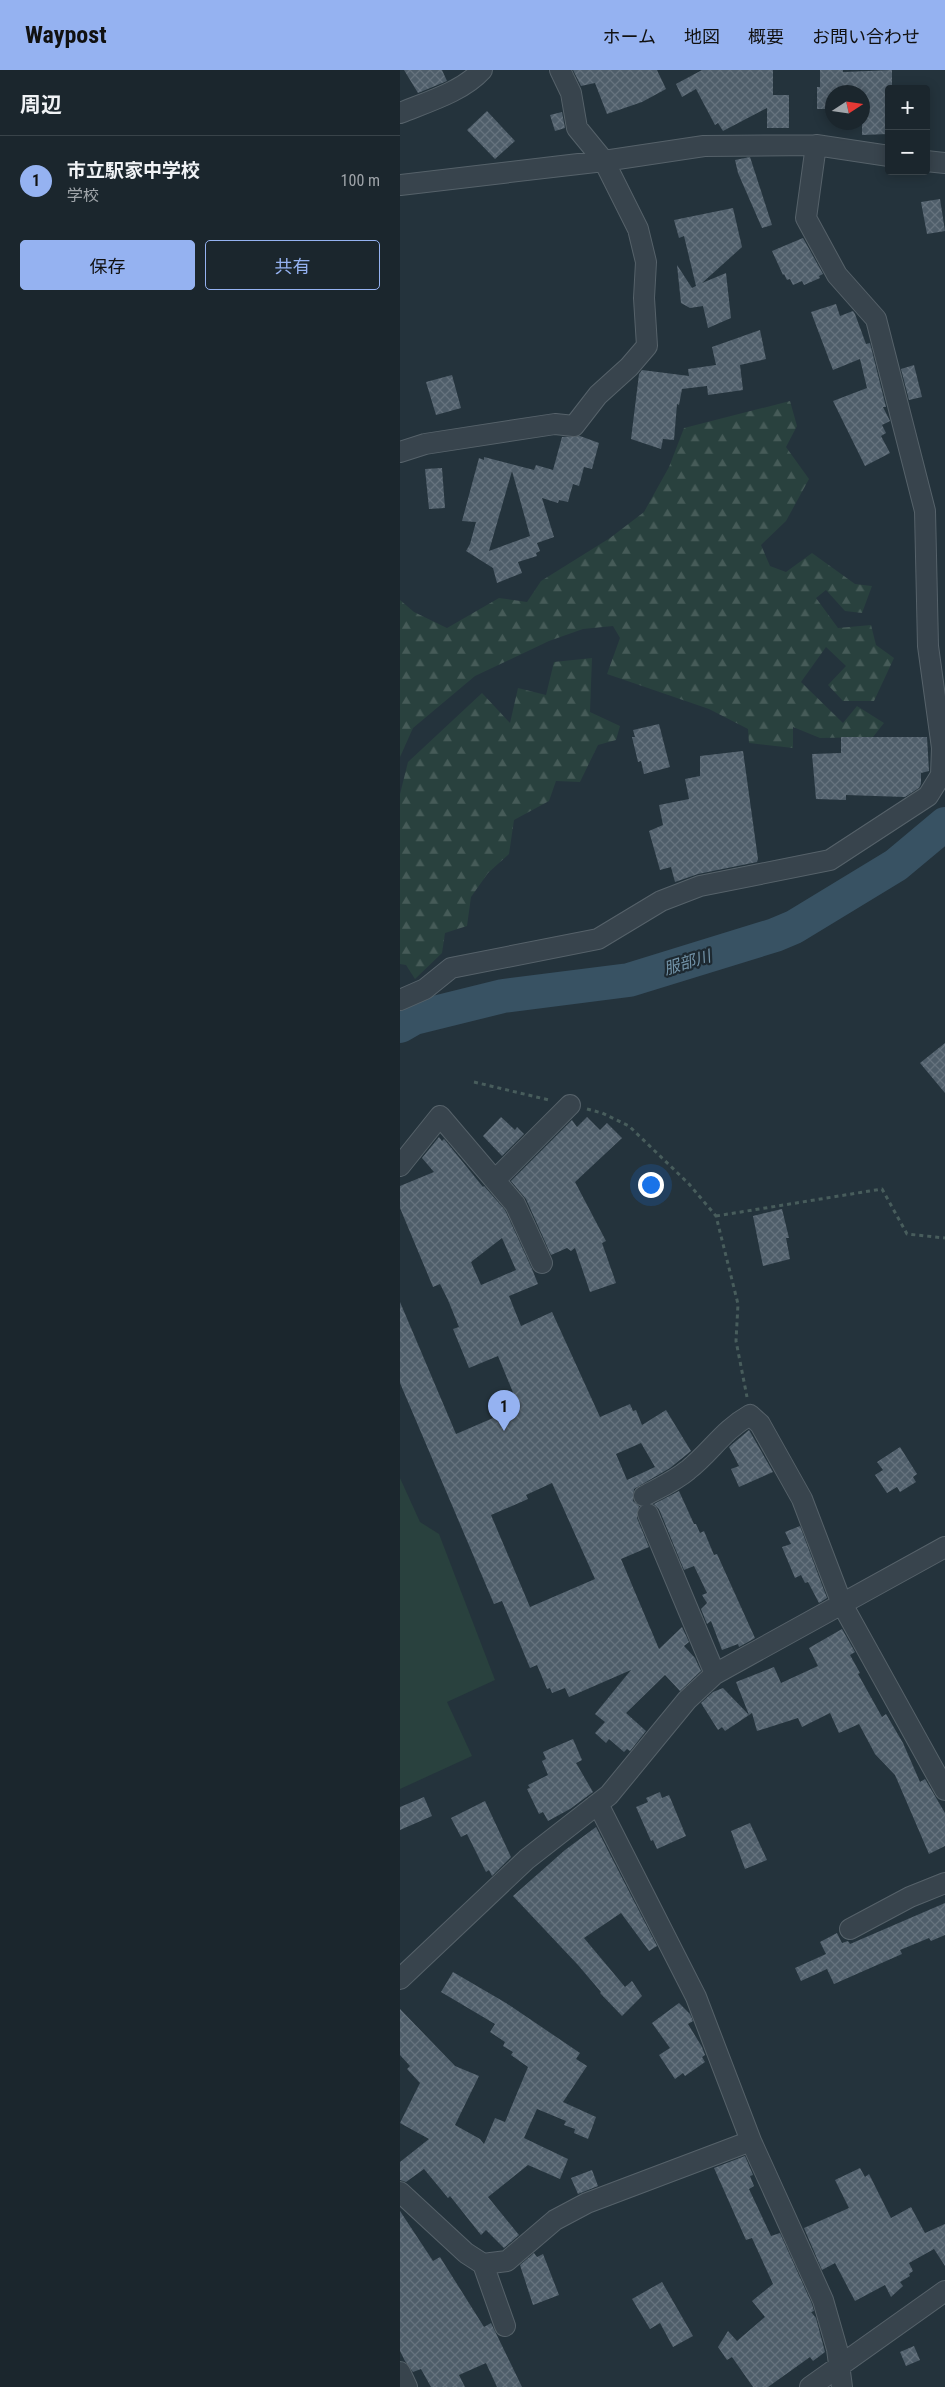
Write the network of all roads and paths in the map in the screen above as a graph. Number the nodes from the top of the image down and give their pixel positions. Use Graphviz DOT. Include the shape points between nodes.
graph roads {
  1 [pos="482,70"];
  2 [pos="560,70"];
  3 [pos="400,113"];
  4 [pos="816,145"];
  5 [pos="885,155"];
  6 [pos="930,161"];
  7 [pos="604,162"];
  8 [pos="945,163"];
  9 [pos="400,185"];
  10 [pos="400,452"];
  11 [pos="400,1000"];
  12 [pos="474,1082"];
  13 [pos="570,1105"];
  14 [pos="400,1166"];
  15 [pos="496,1180"];
  16 [pos="716,1216"];
  17 [pos="945,1238"];
  18 [pos="542,1263"];
  19 [pos="750,1415"];
  20 [pos="945,1547"];
  21 [pos="842,1604"];
  22 [pos="716,1674"];
  23 [pos="945,1790"];
  24 [pos="598,1804"];
  25 [pos="945,1883"];
  26 [pos="850,1929"];
  27 [pos="400,1979"];
  28 [pos="751,2141"];
  29 [pos="400,2192"];
  30 [pos="483,2264"];
  31 [pos="945,2291"];
  32 [pos="505,2326"];
  33 [pos="839,2365"];
  34 [pos="400,2372"];
  35 [pos="407,2387"];
  36 [pos="810,2387"];
  37 [pos="842,2387"];
  1 -- 3 [label="street" via="466,84"];
  2 -- 7 [label="street" via="572,93 576,128"];
  4 -- 5 [label="street"];
  4 -- 7 [label="street" via="704,146"];
  4 -- 11 [label="street" via="806,218 837,275 876,319 925,511 928,646 942,748 941,775 928,796 830,860 700,886 661,901 598,939 451,968 425,989"];
  6 -- 8 [label="street"];
  7 -- 9 [label="street"];
  7 -- 10 [label="street" via="638,229 646,262 647,346 629,368 598,394 574,426 555,424 425,444"];
  12 -- 13 [label="path"];
  13 -- 15 [label="street"];
  13 -- 16 [label="path" via="602,1113 629,1126 689,1184"];
  14 -- 15 [label="street" via="440,1116"];
  15 -- 18 [label="street" via="515,1204"];
  16 -- 17 [label="path" via="882,1189 907,1234"];
  16 -- 19 [label="path" via="738,1304 736,1341"];
  19 -- 21 [label="street" via="760,1424 802,1499"];
  19 -- 22 [label="street" via="733,1425 689,1469 646,1505"];
  20 -- 21 [label="street"];
  21 -- 22 [label="street"];
  21 -- 23 [label="street"];
  22 -- 24 [label="street" via="687,1700 609,1795"];
  24 -- 27 [label="street" via="527,1858"];
  24 -- 28 [label="street" via="696,1997"];
  25 -- 26 [label="street" via="910,1897"];
  28 -- 30 [label="street" via="587,2203 555,2220 507,2261"];
  28 -- 33 [label="street" via="823,2300"];
  29 -- 30 [label="street" via="466,2253"];
  30 -- 32 [label="street"];
  31 -- 33 [label="street"];
  33 -- 36 [label="street"];
  33 -- 37 [label="street"];
  34 -- 35 [label="street"];
}
